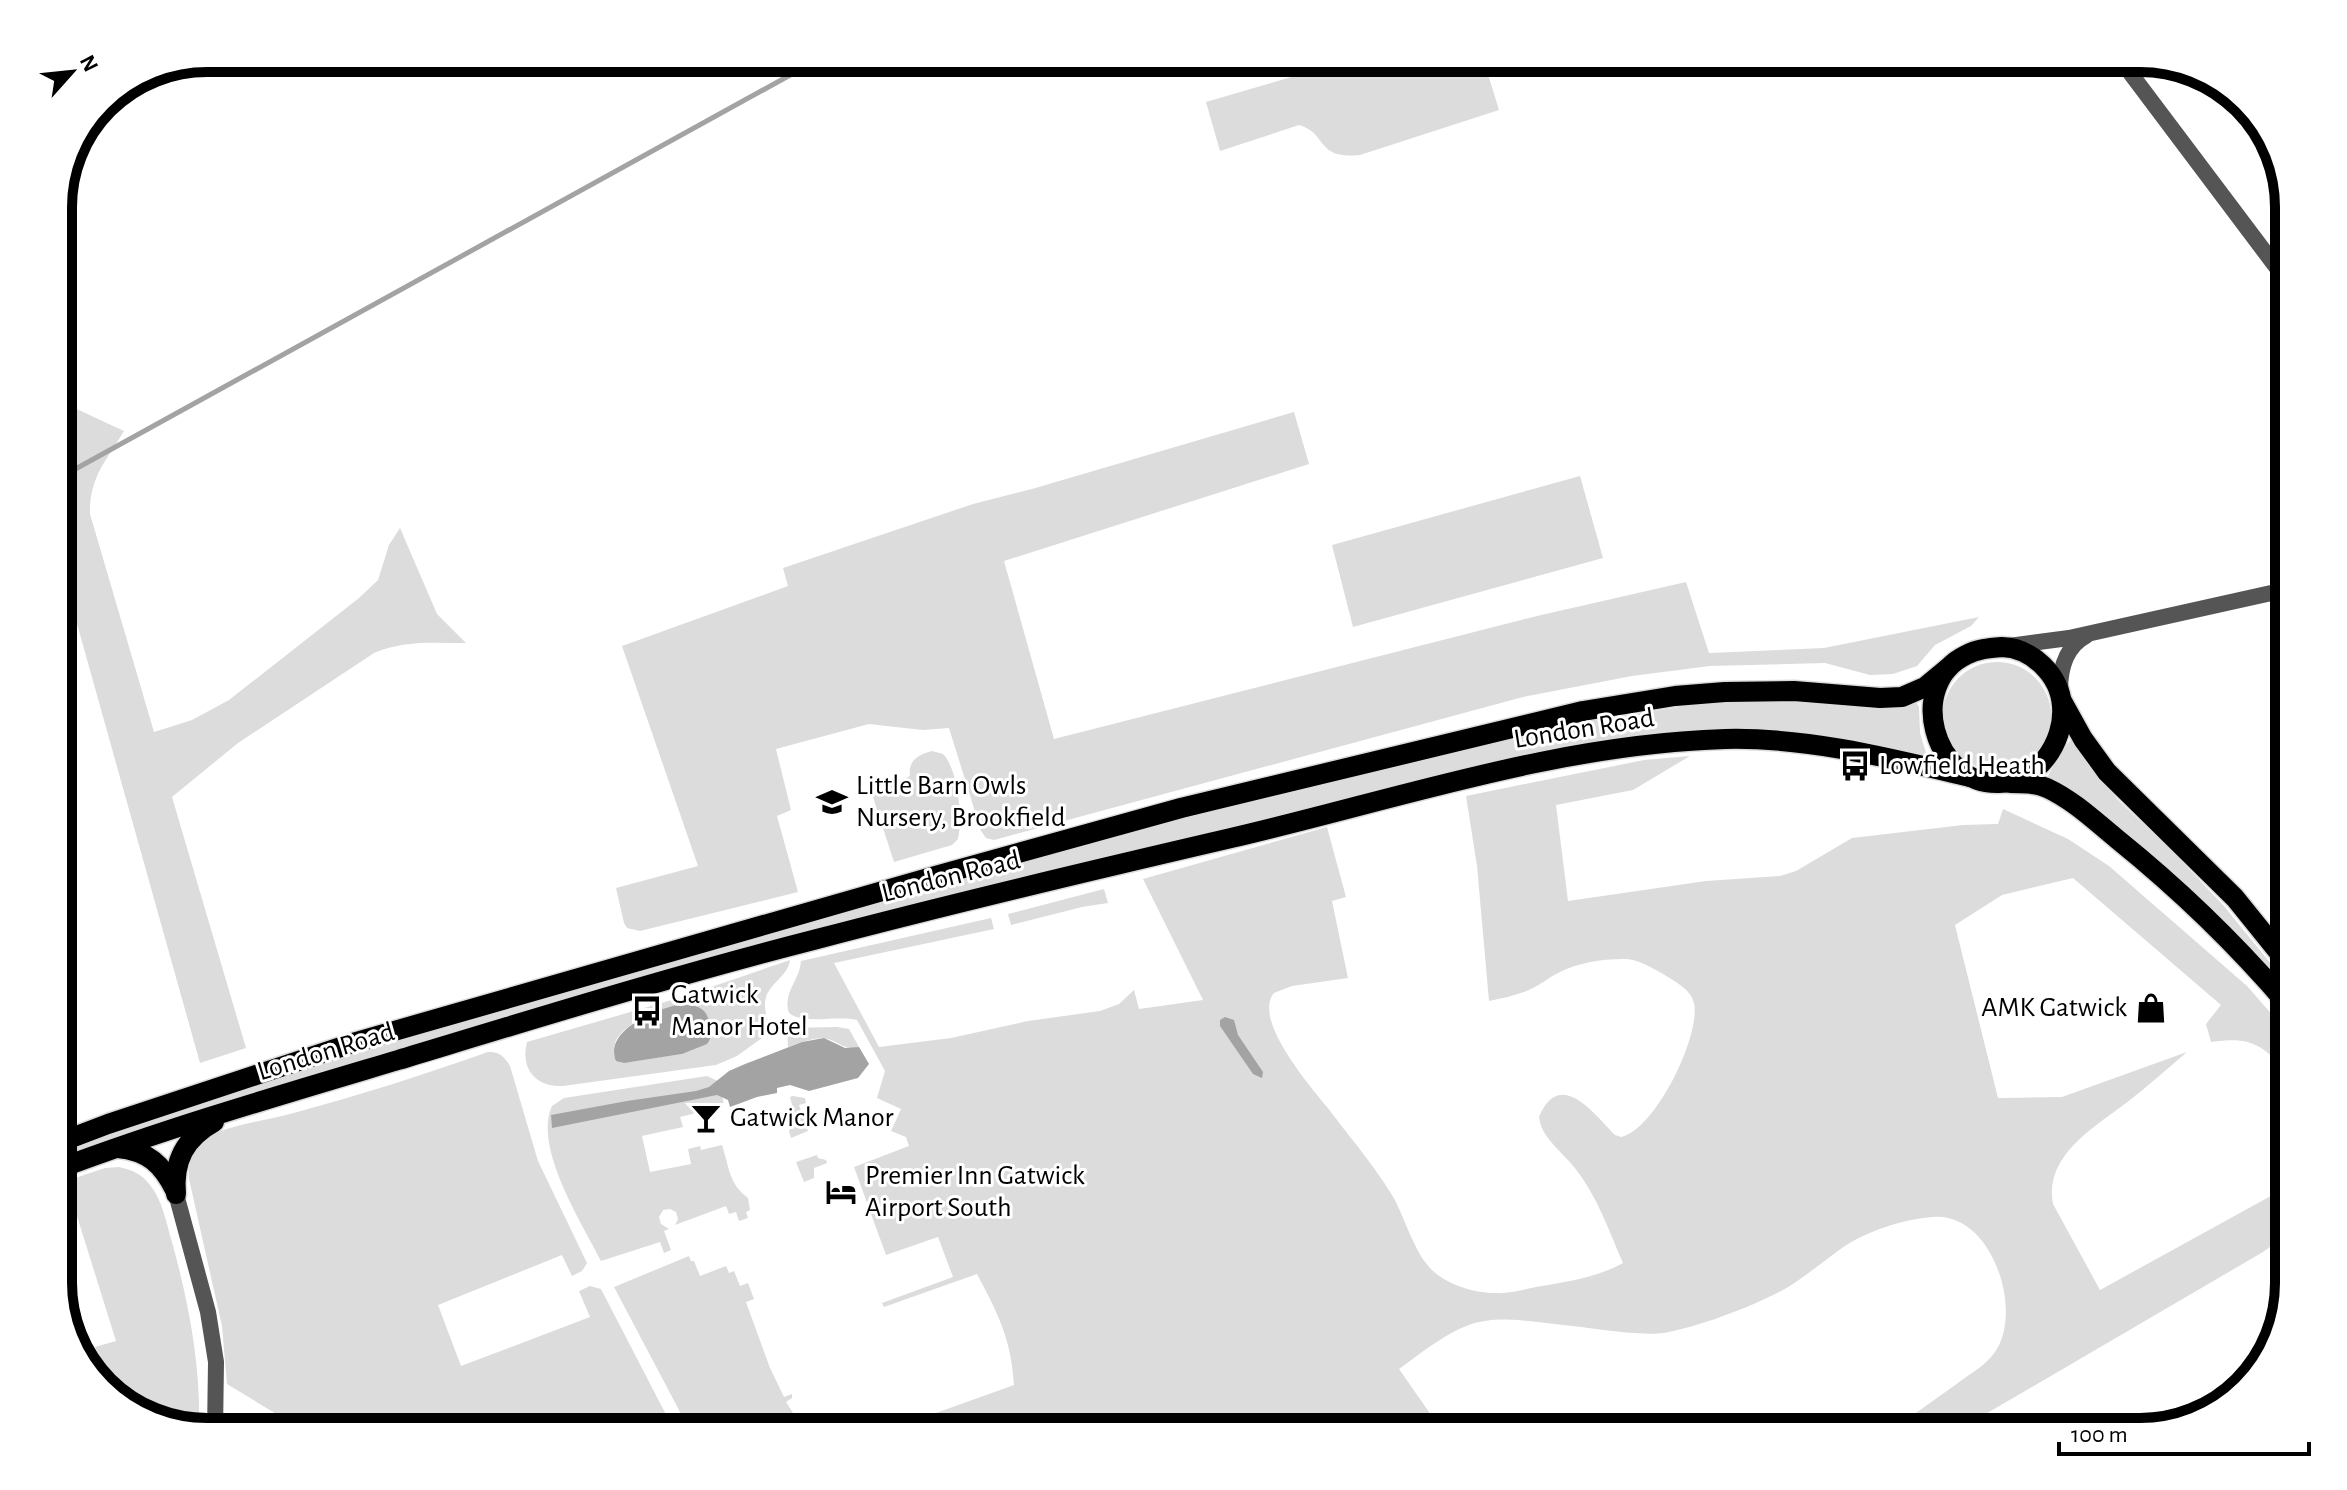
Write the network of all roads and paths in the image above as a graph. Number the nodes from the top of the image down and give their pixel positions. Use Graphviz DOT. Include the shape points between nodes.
graph roads {
  1 [pos="2130,72"];
  2 [pos="2275,265"];
  3 [pos="2275,592"];
  4 [pos="2095,633"];
  5 [pos="2002,647"];
  6 [pos="1948,668"];
  7 [pos="2061,698"];
  8 [pos="1970,777"];
  9 [pos="2002,783"];
  10 [pos="2275,948"];
  11 [pos="2275,990"];
  12 [pos="266,1099"];
  13 [pos="72,1138"];
  14 [pos="112,1149"];
  15 [pos="72,1164"];
  16 [pos="176,1194"];
  17 [pos="215,1418"];
  1 -- 2 [label="street"];
  3 -- 4 [label="street"];
  4 -- 5 [label="street"];
  4 -- 7 [label="street" via="2068,652"];
  5 -- 6 [label="main road" via="1969,653"];
  5 -- 7 [label="main road" via="2037,660"];
  6 -- 8 [label="main road" via="1934,703 1933,729 1950,759"];
  6 -- 13 [label="main road, London Road" via="1902,697 1746,691 1608,706 1181,808 356,1042"];
  7 -- 9 [label="main road" via="2059,729 2044,760 2023,777"];
  7 -- 10 [label="main road" via="2107,772 2235,898"];
  8 -- 9 [label="main road"];
  8 -- 12 [label="main road, London Road" via="1885,757 1769,740 1669,743 1560,757 816,939"];
  9 -- 11 [label="main road" via="2039,786 2078,808 2173,887"];
  12 -- 14 [label="main road, London Road"];
  12 -- 16 [label="main road" via="192,1137 177,1164"];
  14 -- 15 [label="main road, London Road"];
  14 -- 16 [label="main road" via="152,1158"];
  16 -- 17 [label="street" via="208,1312 216,1362"];
}
